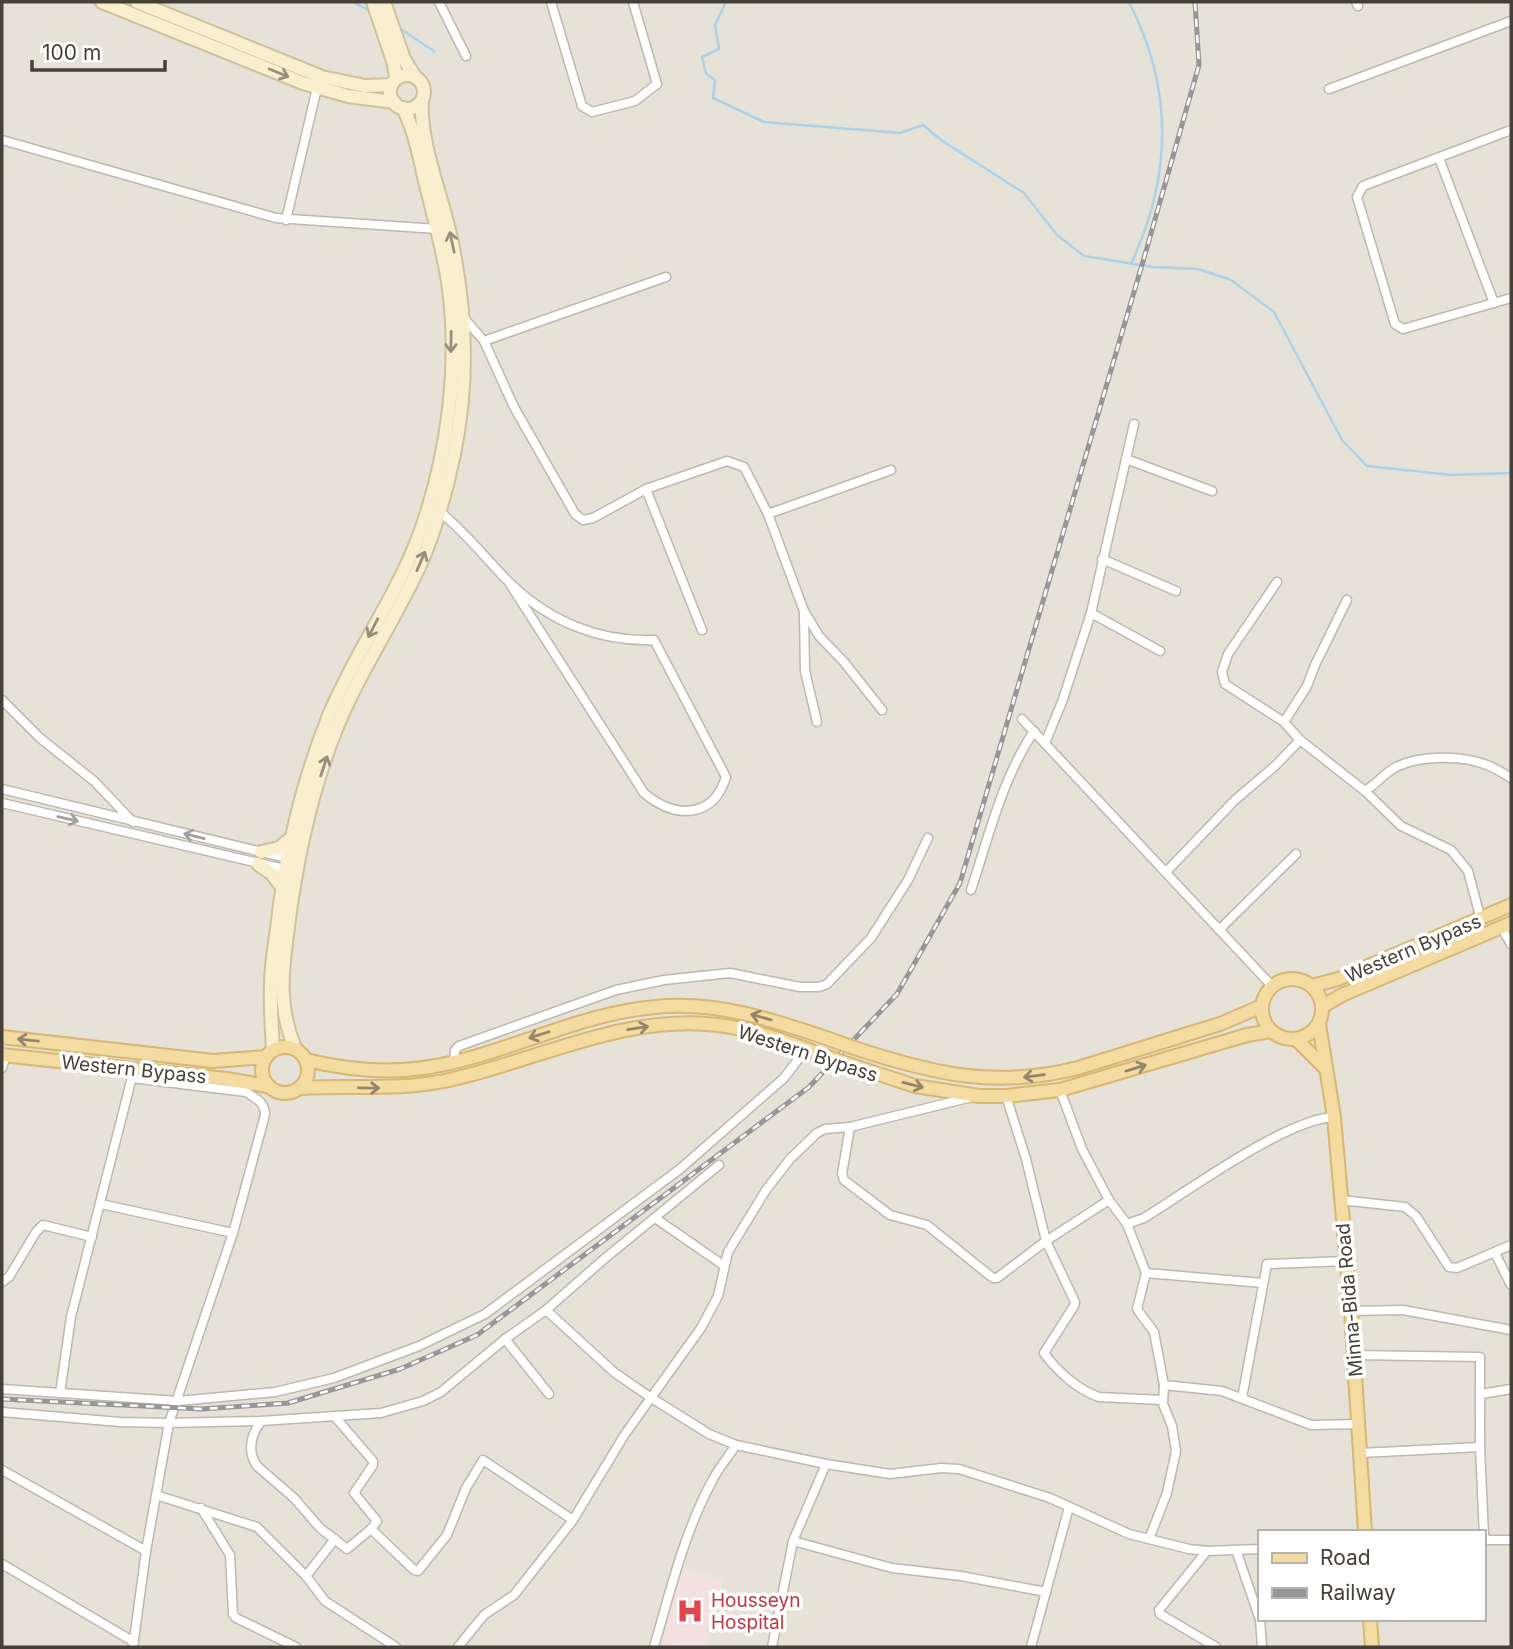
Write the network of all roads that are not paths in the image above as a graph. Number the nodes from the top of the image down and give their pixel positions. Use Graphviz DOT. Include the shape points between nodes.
graph roads {
  1 [pos="102,2"];
  2 [pos="136,2"];
  3 [pos="439,2"];
  4 [pos="551,2"];
  5 [pos="633,2"];
  6 [pos="378,4"];
  7 [pos="384,19"];
  8 [pos="1511,21"];
  9 [pos="466,56"];
  10 [pos="415,77"];
  11 [pos="393,82"];
  12 [pos="317,88"];
  13 [pos="1329,89"];
  14 [pos="422,100"];
  15 [pos="398,105"];
  16 [pos="1511,131"];
  17 [pos="2,140"];
  18 [pos="1439,158"];
  19 [pos="286,220"];
  20 [pos="437,229"];
  21 [pos="666,277"];
  22 [pos="1511,298"];
  23 [pos="1494,303"];
  24 [pos="464,318"];
  25 [pos="484,341"];
  26 [pos="1134,424"];
  27 [pos="1126,459"];
  28 [pos="891,470"];
  29 [pos="646,489"];
  30 [pos="1212,491"];
  31 [pos="440,512"];
  32 [pos="768,514"];
  33 [pos="1102,559"];
  34 [pos="1277,582"];
  35 [pos="510,584"];
  36 [pos="1176,591"];
  37 [pos="1347,600"];
  38 [pos="804,611"];
  39 [pos="1091,613"];
  40 [pos="702,630"];
  41 [pos="1160,651"];
  42 [pos="2,700"];
  43 [pos="882,710"];
  44 [pos="1022,719"];
  45 [pos="817,722"];
  46 [pos="1284,722"];
  47 [pos="1034,732"];
  48 [pos="1300,740"];
  49 [pos="1045,743"];
  50 [pos="1511,778"];
  51 [pos="2,789"];
  52 [pos="1365,790"];
  53 [pos="2,803"];
  54 [pos="133,822"];
  55 [pos="292,837"];
  56 [pos="928,838"];
  57 [pos="1296,854"];
  58 [pos="259,858"];
  59 [pos="291,865"];
  60 [pos="1166,872"];
  61 [pos="282,887"];
  62 [pos="971,890"];
  63 [pos="1511,905"];
  64 [pos="1481,920"];
  65 [pos="1506,925"];
  66 [pos="1219,930"];
  67 [pos="1510,941"];
  68 [pos="1272,986"];
  69 [pos="1312,986"];
  70 [pos="1262,1006"];
  71 [pos="1323,1006"];
  72 [pos="1319,1024"];
  73 [pos="1271,1031"];
  74 [pos="2,1037"];
  75 [pos="1296,1039"];
  76 [pos="295,1048"];
  77 [pos="806,1049"];
  78 [pos="270,1053"];
  79 [pos="3,1059"];
  80 [pos="306,1060"];
  81 [pos="454,1062"];
  82 [pos="1325,1068"];
  83 [pos="133,1074"];
  84 [pos="267,1086"];
  85 [pos="301,1088"];
  86 [pos="1060,1090"];
  87 [pos="979,1096"];
  88 [pos="1006,1096"];
  89 [pos="1334,1117"];
  90 [pos="850,1127"];
  91 [pos="719,1165"];
  92 [pos="1109,1200"];
  93 [pos="1341,1200"];
  94 [pos="101,1204"];
  95 [pos="655,1218"];
  96 [pos="1127,1224"];
  97 [pos="233,1233"];
  98 [pos="92,1237"];
  99 [pos="1046,1241"];
  100 [pos="1511,1245"];
  101 [pos="1495,1253"];
  102 [pos="1346,1261"];
  103 [pos="723,1265"];
  104 [pos="1146,1273"];
  105 [pos="2,1282"];
  106 [pos="1263,1283"];
  107 [pos="1511,1285"];
  108 [pos="546,1310"];
  109 [pos="1351,1311"];
  110 [pos="1511,1329"];
  111 [pos="505,1339"];
  112 [pos="1354,1355"];
  113 [pos="1164,1385"];
  114 [pos="2,1389"];
  115 [pos="1511,1389"];
  116 [pos="60,1393"];
  117 [pos="549,1394"];
  118 [pos="1481,1394"];
  119 [pos="650,1397"];
  120 [pos="1242,1398"];
  121 [pos="1162,1400"];
  122 [pos="178,1401"];
  123 [pos="2,1412"];
  124 [pos="335,1417"];
  125 [pos="261,1421"];
  126 [pos="169,1423"];
  127 [pos="1359,1424"];
  128 [pos="736,1445"];
  129 [pos="1480,1447"];
  130 [pos="1361,1452"];
  131 [pos="826,1464"];
  132 [pos="2,1470"];
  133 [pos="156,1495"];
  134 [pos="1069,1507"];
  135 [pos="201,1508"];
  136 [pos="573,1520"];
  137 [pos="371,1529"];
  138 [pos="1365,1530"];
  139 [pos="1485,1530"];
  140 [pos="335,1539"];
  141 [pos="1149,1539"];
  142 [pos="1485,1539"];
  143 [pos="1511,1540"];
  144 [pos="793,1541"];
  145 [pos="1258,1549"];
  146 [pos="1236,1550"];
  147 [pos="146,1551"];
  148 [pos="1207,1551"];
  149 [pos="2,1564"];
  150 [pos="306,1576"];
  151 [pos="1046,1592"];
  152 [pos="1258,1612"];
  153 [pos="1260,1621"];
  154 [pos="1370,1621"];
  155 [pos="133,1644"];
  156 [pos="296,1647"];
  157 [pos="396,1647"];
  158 [pos="458,1647"];
  159 [pos="654,1647"];
  160 [pos="772,1647"];
  161 [pos="1031,1647"];
  162 [pos="1216,1647"];
  163 [pos="1262,1647"];
  164 [pos="1372,1647"];
  1 -- 12 [label="main road, one-way"];
  2 -- 11 [label="main road" via="323,77 365,86"];
  3 -- 9 [label="street"];
  4 -- 5 [label="street" via="582,106 592,112 635,101 657,84"];
  6 -- 7 [label="main road"];
  7 -- 10 [label="main road"];
  7 -- 11 [label="main road" via="394,64"];
  8 -- 13 [label="street"];
  10 -- 11 [label="main road" via="407,75"];
  10 -- 14 [label="main road" via="423,85"];
  11 -- 15 [label="main road" via="391,96"];
  12 -- 15 [label="main road"];
  12 -- 19 [label="street"];
  14 -- 15 [label="main road" via="413,107"];
  24 -- 14 [label="main road, one-way" via="450,233 424,131"];
  15 -- 20 [label="main road" via="412,132"];
  16 -- 18 [label="street"];
  17 -- 19 [label="street"];
  18 -- 23 [label="street"];
  18 -- 23 [label="street" via="1363,186 1357,197 1395,324 1403,329"];
  19 -- 20 [label="street"];
  20 -- 55 [label="main road, one-way" via="448,281 452,339 438,469 415,545 329,718"];
  21 -- 25 [label="street"];
  22 -- 23 [label="street"];
  24 -- 25 [label="street"];
  24 -- 31 [label="main road" via="455,451"];
  25 -- 29 [label="street" via="514,407 575,514 583,520 593,518"];
  26 -- 27 [label="street"];
  27 -- 30 [label="street"];
  27 -- 33 [label="street"];
  28 -- 32 [label="street"];
  29 -- 32 [label="street" via="727,461 744,467"];
  29 -- 40 [label="street"];
  31 -- 35 [label="street"];
  59 -- 31 [label="main road, one-way" via="339,723 410,587"];
  32 -- 38 [label="street"];
  33 -- 36 [label="street"];
  33 -- 39 [label="street"];
  34 -- 46 [label="street" via="1227,654 1222,672 1226,684"];
  35 -- 35 [label="street" via="565,624 632,641 654,640 726,777 721,792 707,804 672,811 645,793"];
  37 -- 46 [label="street" via="1307,686"];
  38 -- 43 [label="street" via="819,636"];
  38 -- 45 [label="street" via="805,671"];
  39 -- 41 [label="street"];
  39 -- 49 [label="street"];
  42 -- 54 [label="street" via="40,738 94,780"];
  44 -- 47 [label="street"];
  46 -- 48 [label="street"];
  47 -- 49 [label="street"];
  47 -- 62 [label="street" via="1007,781"];
  48 -- 52 [label="street"];
  48 -- 60 [label="street"];
  49 -- 60 [label="street"];
  50 -- 52 [label="street" via="1486,764 1440,758 1395,768"];
  51 -- 54 [label="street"];
  52 -- 64 [label="street" via="1401,826 1451,850 1468,871"];
  53 -- 58 [label="street, one-way"];
  58 -- 54 [label="street, one-way"];
  55 -- 58 [label="main road"];
  55 -- 59 [label="main road"];
  56 -- 81 [label="street" via="871,938 827,984 800,987 730,973 664,980 617,990 459,1046"];
  57 -- 66 [label="street"];
  58 -- 59 [label="street"];
  58 -- 61 [label="main road"];
  59 -- 61 [label="main road"];
  59 -- 76 [label="main road" via="281,985 284,1017"];
  60 -- 66 [label="street"];
  61 -- 78 [label="main road" via="271,986"];
  63 -- 64 [label="main road, Western Bypass"];
  64 -- 69 [label="main road, Western Bypass"];
  65 -- 67 [label="street"];
  65 -- 71 [label="main road, Western Bypass"];
  66 -- 68 [label="street"];
  68 -- 69 [label="main road" via="1288,979"];
  68 -- 70 [label="main road"];
  69 -- 71 [label="main road"];
  70 -- 73 [label="main road"];
  70 -- 81 [label="main road, Western Bypass, one-way, bridge" via="1220,1024 1079,1068 1008,1079 951,1075 726,1008 693,1005 610,1014"];
  71 -- 72 [label="main road"];
  72 -- 75 [label="main road"];
  72 -- 82 [label="main road, Minna-Bida Road"];
  73 -- 75 [label="main road"];
  86 -- 73 [label="main road, Western Bypass, one-way"];
  78 -- 74 [label="main road, Western Bypass, one-way" via="213,1061"];
  75 -- 82 [label="main road"];
  76 -- 78 [label="main road" via="285,1046"];
  76 -- 80 [label="main road"];
  85 -- 77 [label="main road, Western Bypass, one-way" via="390,1088 449,1080 590,1038 660,1024 720,1025"];
  77 -- 87 [label="main road, Western Bypass, one-way, bridge" via="915,1086"];
  77 -- 122 [label="street" via="784,1078 680,1169 485,1314 419,1346 334,1378 275,1392"];
  78 -- 84 [label="main road" via="262,1068"];
  79 -- 83 [label="main road, Western Bypass"];
  80 -- 81 [label="main road, Western Bypass" via="391,1071"];
  80 -- 85 [label="main road" via="308,1073"];
  82 -- 89 [label="main road, Minna-Bida Road"];
  83 -- 84 [label="main road, Western Bypass"];
  83 -- 94 [label="street"];
  83 -- 97 [label="street" via="246,1092 265,1108"];
  84 -- 85 [label="main road" via="283,1094"];
  86 -- 88 [label="main road, Western Bypass"];
  86 -- 92 [label="street" via="1082,1149"];
  87 -- 88 [label="main road, Western Bypass"];
  87 -- 90 [label="street"];
  88 -- 99 [label="street"];
  89 -- 93 [label="main road, Minna-Bida Road"];
  89 -- 96 [label="street" via="1290,1130"];
  90 -- 99 [label="street" via="844,1180 890,1215 927,1225 993,1278"];
  90 -- 103 [label="street" via="817,1133 790,1159 731,1245"];
  91 -- 95 [label="street"];
  92 -- 96 [label="street"];
  92 -- 99 [label="street"];
  93 -- 101 [label="street" via="1405,1207 1416,1216 1449,1267"];
  93 -- 102 [label="main road, Minna-Bida Road"];
  94 -- 97 [label="street"];
  94 -- 98 [label="street"];
  95 -- 103 [label="street"];
  95 -- 108 [label="street"];
  96 -- 104 [label="street"];
  97 -- 122 [label="street"];
  98 -- 105 [label="street" via="43,1226"];
  98 -- 116 [label="street" via="71,1317"];
  99 -- 121 [label="street" via="1075,1302 1044,1350 1046,1356 1090,1394"];
  100 -- 101 [label="street"];
  101 -- 107 [label="street"];
  102 -- 106 [label="street" via="1267,1264"];
  102 -- 109 [label="main road, Minna-Bida Road"];
  103 -- 119 [label="street" via="718,1296 701,1328"];
  104 -- 106 [label="street"];
  104 -- 113 [label="street" via="1137,1309 1154,1332"];
  106 -- 120 [label="street"];
  108 -- 111 [label="street"];
  108 -- 119 [label="street" via="615,1373"];
  109 -- 110 [label="street" via="1403,1310"];
  109 -- 112 [label="main road, Minna-Bida Road"];
  111 -- 117 [label="street"];
  111 -- 124 [label="street" via="441,1392 423,1401 381,1413"];
  112 -- 118 [label="street" via="1480,1357"];
  112 -- 127 [label="main road, Minna-Bida Road"];
  113 -- 120 [label="street" via="1222,1391"];
  113 -- 121 [label="street"];
  114 -- 116 [label="street"];
  115 -- 118 [label="street"];
  116 -- 122 [label="street"];
  118 -- 129 [label="street"];
  119 -- 128 [label="street" via="709,1434"];
  119 -- 136 [label="street"];
  120 -- 127 [label="street" via="1311,1425"];
  121 -- 141 [label="street" via="1177,1451"];
  122 -- 126 [label="street"];
  123 -- 126 [label="street"];
  124 -- 125 [label="street"];
  124 -- 137 [label="street" via="373,1461 354,1493 376,1518"];
  125 -- 126 [label="street"];
  125 -- 140 [label="street" via="251,1440 253,1460"];
  126 -- 133 [label="street"];
  127 -- 130 [label="main road, Minna-Bida Road"];
  128 -- 131 [label="street"];
  128 -- 159 [label="street" via="700,1505"];
  129 -- 130 [label="street"];
  129 -- 139 [label="street"];
  130 -- 138 [label="main road, Minna-Bida Road"];
  131 -- 134 [label="street" via="890,1474 959,1469"];
  131 -- 144 [label="street"];
  132 -- 147 [label="street"];
  133 -- 135 [label="street"];
  133 -- 147 [label="street"];
  134 -- 141 [label="street"];
  134 -- 151 [label="street"];
  135 -- 150 [label="street" via="257,1527"];
  135 -- 156 [label="street" via="230,1555 233,1614"];
  136 -- 137 [label="street" via="483,1460 447,1535 418,1571"];
  136 -- 158 [label="street" via="514,1595 484,1615"];
  137 -- 140 [label="street" via="349,1549"];
  140 -- 150 [label="street"];
  141 -- 148 [label="street"];
  142 -- 143 [label="street"];
  144 -- 151 [label="street" via="892,1568"];
  144 -- 160 [label="street"];
  145 -- 146 [label="street"];
  146 -- 148 [label="street"];
  146 -- 152 [label="street"];
  147 -- 155 [label="street"];
  148 -- 162 [label="street" via="1159,1610"];
  149 -- 155 [label="street"];
  150 -- 157 [label="street" via="325,1601"];
  151 -- 161 [label="street"];
  153 -- 163 [label="street"];
  154 -- 164 [label="main road"];
}
